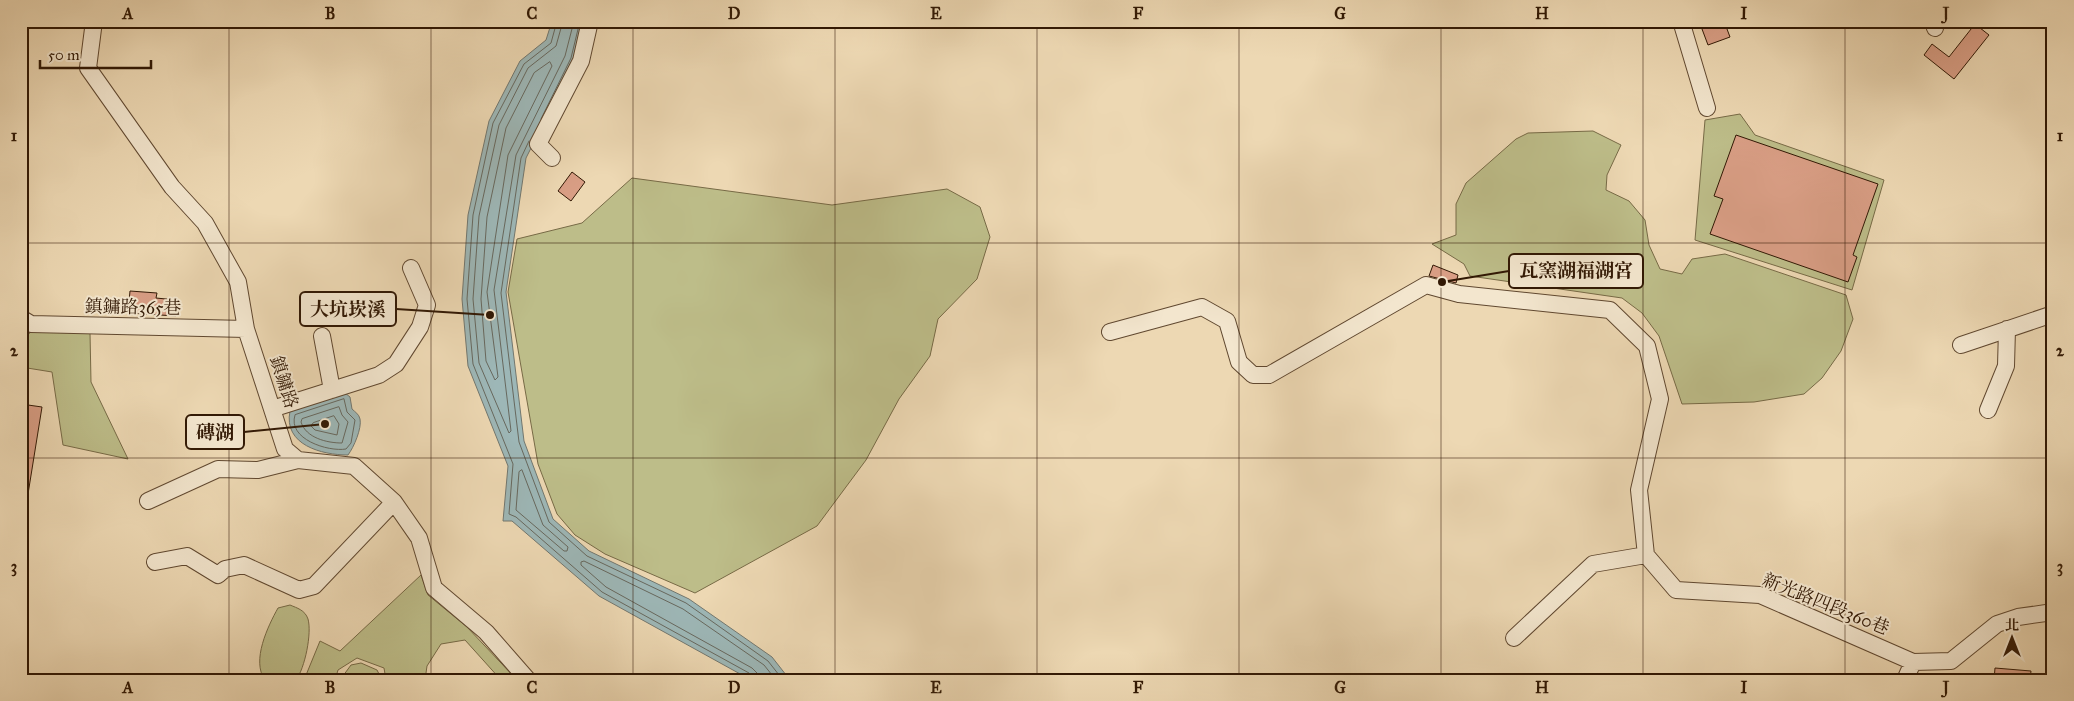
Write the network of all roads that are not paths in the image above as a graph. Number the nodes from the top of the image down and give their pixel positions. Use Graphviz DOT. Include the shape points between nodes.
graph roads {
  1 [pos="94,21"];
  2 [pos="590,21"];
  3 [pos="1681,21"];
  4 [pos="1706,108"];
  5 [pos="552,158"];
  6 [pos="411,268"];
  7 [pos="2053,314"];
  8 [pos="24,325"];
  9 [pos="246,329"];
  10 [pos="2007,329"];
  11 [pos="1110,332"];
  12 [pos="322,336"];
  13 [pos="1961,345"];
  14 [pos="332,390"];
  15 [pos="272,409"];
  16 [pos="1988,410"];
  17 [pos="298,460"];
  18 [pos="148,501"];
  19 [pos="394,502"];
  20 [pos="1646,555"];
  21 [pos="155,562"];
  22 [pos="2053,612"];
  23 [pos="1514,638"];
  24 [pos="1913,662"];
  25 [pos="528,680"];
  26 [pos="1905,680"];
  1 -- 9 [label="street, 鎮鏞路" via="88,68 172,186 205,223 238,282"];
  2 -- 5 [label="street" via="581,61 538,144"];
  3 -- 4 [label="street"];
  6 -- 14 [label="street" via="427,305 420,327 396,364 379,375"];
  7 -- 10 [label="street"];
  8 -- 9 [label="street, 鎮鏞路365巷"];
  9 -- 15 [label="street, 鎮鏞路"];
  10 -- 13 [label="street"];
  10 -- 16 [label="street" via="2006,366"];
  11 -- 20 [label="street" via="1202,306 1227,321 1239,362 1253,375 1268,375 1426,285 1459,294 1610,310 1647,346 1660,399 1639,490"];
  12 -- 14 [label="street"];
  14 -- 15 [label="street"];
  15 -- 17 [label="street, 鎮鏞路" via="286,449"];
  17 -- 18 [label="street" via="258,470 218,469"];
  17 -- 19 [label="street" via="354,466"];
  19 -- 21 [label="street" via="314,586 299,590 244,565 224,569 218,574 187,556"];
  19 -- 25 [label="street" via="419,538 434,588 486,632"];
  20 -- 23 [label="street" via="1593,564"];
  20 -- 24 [label="street, 新光路四段360巷" via="1676,590 1760,595"];
  22 -- 24 [label="street, 新光路四段360巷" via="1997,624 1951,661"];
  24 -- 26 [label="street"];
}
